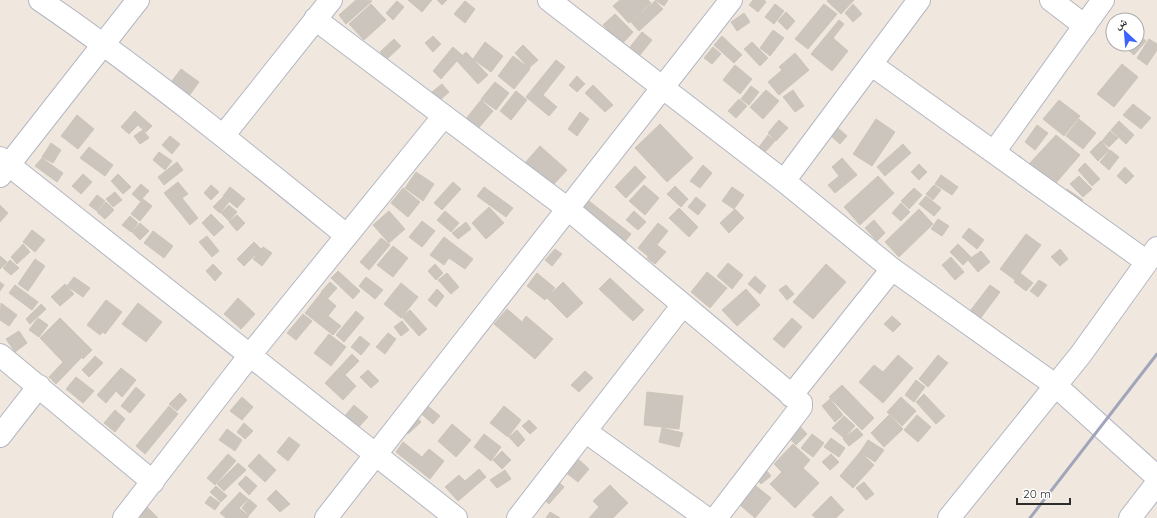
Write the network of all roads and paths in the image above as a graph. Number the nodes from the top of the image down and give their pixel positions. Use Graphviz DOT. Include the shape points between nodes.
graph roads {
  1 [pos="40,0"];
  2 [pos="138,0"];
  3 [pos="331,0"];
  4 [pos="549,0"];
  5 [pos="731,0"];
  6 [pos="919,0"];
  7 [pos="1051,0"];
  8 [pos="1103,0"];
  9 [pos="315,20"];
  10 [pos="1085,26"];
  11 [pos="104,44"];
  12 [pos="872,64"];
  13 [pos="663,87"];
  14 [pos="443,117"];
  15 [pos="223,136"];
  16 [pos="994,152"];
  17 [pos="3,167"];
  18 [pos="784,181"];
  19 [pos="568,209"];
  20 [pos="346,235"];
  21 [pos="1152,255"];
  22 [pos="892,269"];
  23 [pos="682,306"];
  24 [pos="0,355"];
  25 [pos="250,355"];
  26 [pos="1055,385"];
  27 [pos="39,386"];
  28 [pos="791,396"];
  29 [pos="585,431"];
  30 [pos="0,436"];
  31 [pos="376,455"];
  32 [pos="1157,476"];
  33 [pos="153,482"];
  34 [pos="1157,483"];
  35 [pos="124,518"];
  36 [pos="326,518"];
  37 [pos="456,518"];
  38 [pos="518,518"];
  39 [pos="706,518"];
  40 [pos="716,518"];
  41 [pos="949,518"];
  42 [pos="1130,518"];
  1 -- 11 [label="street"];
  2 -- 11 [label="street"];
  3 -- 9 [label="street"];
  4 -- 13 [label="street"];
  5 -- 13 [label="street"];
  6 -- 12 [label="street"];
  7 -- 10 [label="street"];
  8 -- 10 [label="street"];
  9 -- 14 [label="street"];
  9 -- 15 [label="street"];
  10 -- 16 [label="street"];
  11 -- 15 [label="street"];
  11 -- 17 [label="street"];
  12 -- 16 [label="street"];
  12 -- 18 [label="street"];
  13 -- 18 [label="street"];
  13 -- 19 [label="street"];
  14 -- 19 [label="street"];
  14 -- 20 [label="street"];
  15 -- 20 [label="street"];
  16 -- 21 [label="street"];
  17 -- 25 [label="street"];
  18 -- 22 [label="street"];
  19 -- 23 [label="street"];
  19 -- 31 [label="street"];
  20 -- 25 [label="street"];
  21 -- 26 [label="street" via="1101,328"];
  22 -- 26 [label="street"];
  22 -- 28 [label="street"];
  23 -- 28 [label="street"];
  23 -- 29 [label="street"];
  24 -- 27 [label="street"];
  25 -- 31 [label="street"];
  25 -- 33 [label="street"];
  26 -- 32 [label="street"];
  26 -- 41 [label="street"];
  27 -- 30 [label="street"];
  27 -- 33 [label="street"];
  28 -- 40 [label="street" via="801,403 801,407"];
  29 -- 38 [label="street"];
  29 -- 39 [label="street"];
  31 -- 36 [label="street"];
  31 -- 37 [label="street"];
  33 -- 35 [label="street"];
  34 -- 42 [label="street"];
}
